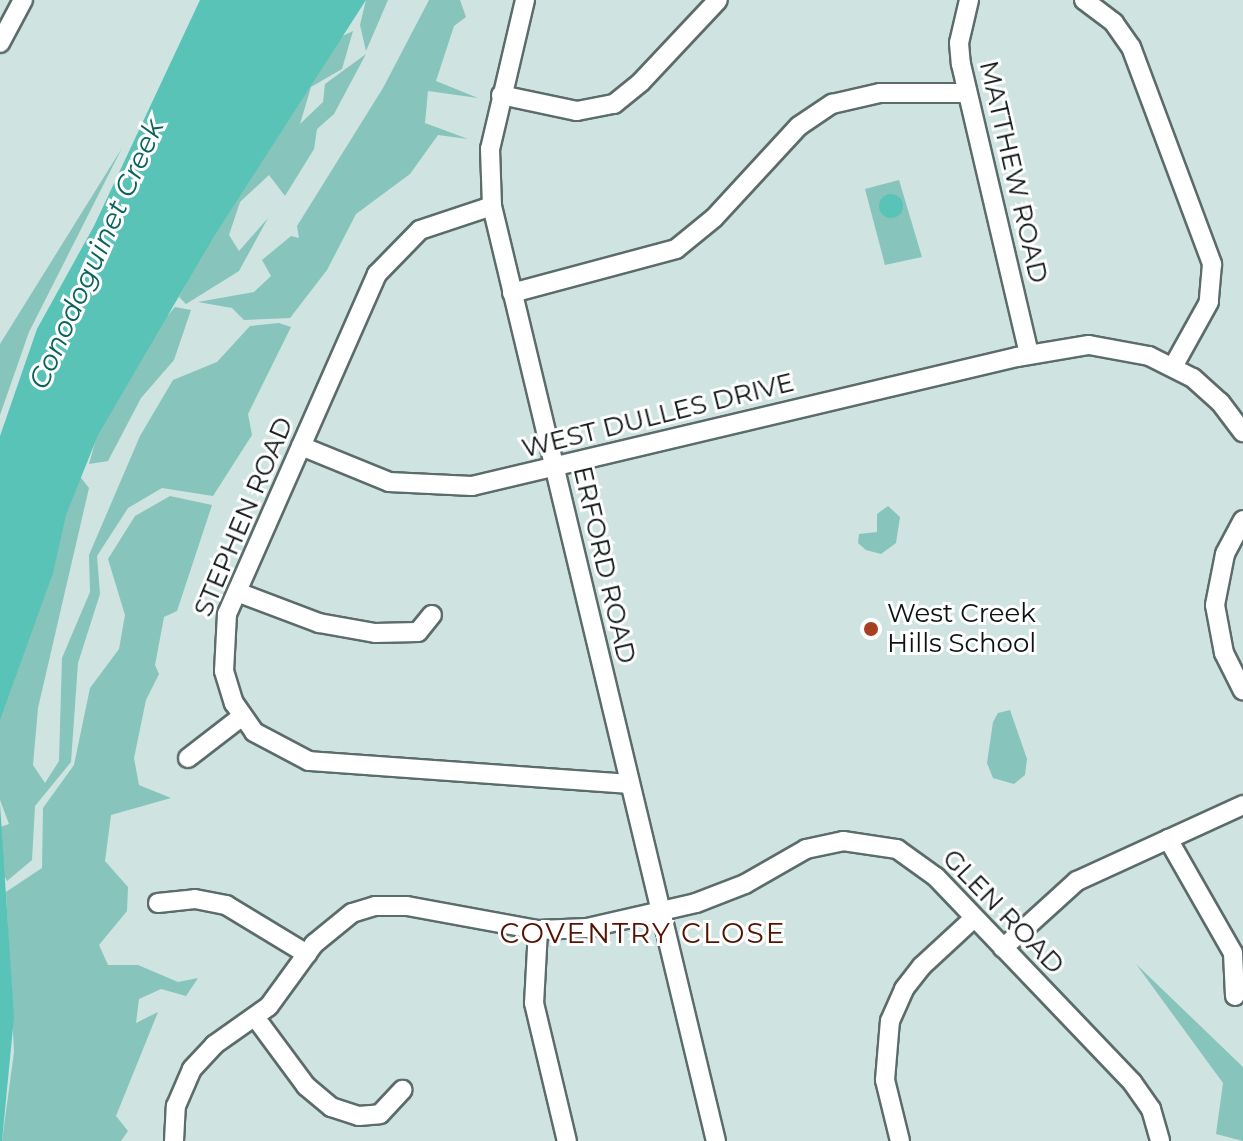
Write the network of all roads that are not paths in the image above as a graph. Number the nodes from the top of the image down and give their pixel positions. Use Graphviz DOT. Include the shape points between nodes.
graph roads {
  1 [pos="23,0"];
  2 [pos="525,0"];
  3 [pos="718,0"];
  4 [pos="969,0"];
  5 [pos="1084,0"];
  6 [pos="0,43"];
  7 [pos="966,93"];
  8 [pos="501,95"];
  9 [pos="492,206"];
  10 [pos="512,293"];
  11 [pos="1029,354"];
  12 [pos="1173,367"];
  13 [pos="1243,432"];
  14 [pos="301,446"];
  15 [pos="554,469"];
  16 [pos="1243,520"];
  17 [pos="237,592"];
  18 [pos="432,615"];
  19 [pos="1243,691"];
  20 [pos="241,717"];
  21 [pos="188,758"];
  22 [pos="628,784"];
  23 [pos="1243,805"];
  24 [pos="1168,839"];
  25 [pos="158,903"];
  26 [pos="660,912"];
  27 [pos="974,918"];
  28 [pos="538,930"];
  29 [pos="1003,948"];
  30 [pos="307,954"];
  31 [pos="1235,996"];
  32 [pos="255,1017"];
  33 [pos="402,1090"];
  34 [pos="174,1141"];
  35 [pos="567,1141"];
  36 [pos="716,1141"];
  37 [pos="900,1141"];
  38 [pos="1160,1141"];
  1 -- 6 [label="street"];
  2 -- 8 [label="street, ERFORD ROAD"];
  3 -- 8 [label="street" via="614,104 577,111"];
  4 -- 7 [label="street, MATTHEW ROAD" via="959,43"];
  5 -- 12 [label="street" via="1114,23 1131,47 1212,264 1209,302"];
  7 -- 10 [label="street" via="880,93 832,104 799,126 714,218 676,249"];
  7 -- 11 [label="street, MATTHEW ROAD"];
  8 -- 9 [label="street, ERFORD ROAD" via="488,161"];
  9 -- 10 [label="street, ERFORD ROAD"];
  9 -- 14 [label="street, STEPHEN ROAD" via="433,222 384,263"];
  10 -- 15 [label="street, ERFORD ROAD"];
  11 -- 12 [label="street, WEST DULLES DRIVE" via="1108,346"];
  11 -- 15 [label="street, WEST DULLES DRIVE"];
  12 -- 13 [label="street, WEST DULLES DRIVE" via="1207,388"];
  14 -- 15 [label="street, WEST DULLES DRIVE" via="362,473 411,486 472,486"];
  14 -- 17 [label="street, STEPHEN ROAD"];
  15 -- 22 [label="street, ERFORD ROAD"];
  16 -- 19 [label="street" via="1225,554 1215,605 1224,653"];
  17 -- 18 [label="street" via="319,623 375,633 418,632"];
  17 -- 20 [label="street, STEPHEN ROAD" via="222,651 229,690"];
  20 -- 21 [label="street"];
  20 -- 22 [label="street, STEPHEN ROAD" via="261,738 309,761"];
  22 -- 26 [label="street, ERFORD ROAD"];
  23 -- 24 [label="street"];
  24 -- 29 [label="street" via="1077,881"];
  24 -- 31 [label="street" via="1233,953"];
  25 -- 30 [label="street" via="195,899 226,905"];
  26 -- 27 [label="street, GLEN ROAD" via="729,891 806,849 863,841 916,860"];
  26 -- 28 [label="street, GLEN ROAD" via="587,928"];
  26 -- 36 [label="street, ERFORD ROAD"];
  27 -- 29 [label="street, GLEN ROAD"];
  27 -- 37 [label="street" via="922,966 890,1021 885,1080"];
  28 -- 30 [label="street, GLEN ROAD" via="386,905 337,922"];
  28 -- 35 [label="street" via="534,1003"];
  29 -- 38 [label="street, GLEN ROAD" via="1144,1097"];
  30 -- 32 [label="street, GLEN ROAD" via="282,993"];
  32 -- 33 [label="street" via="306,1086 331,1107 359,1116 380,1114"];
  32 -- 34 [label="street, GLEN ROAD" via="214,1045 186,1077 176,1106"];
}
